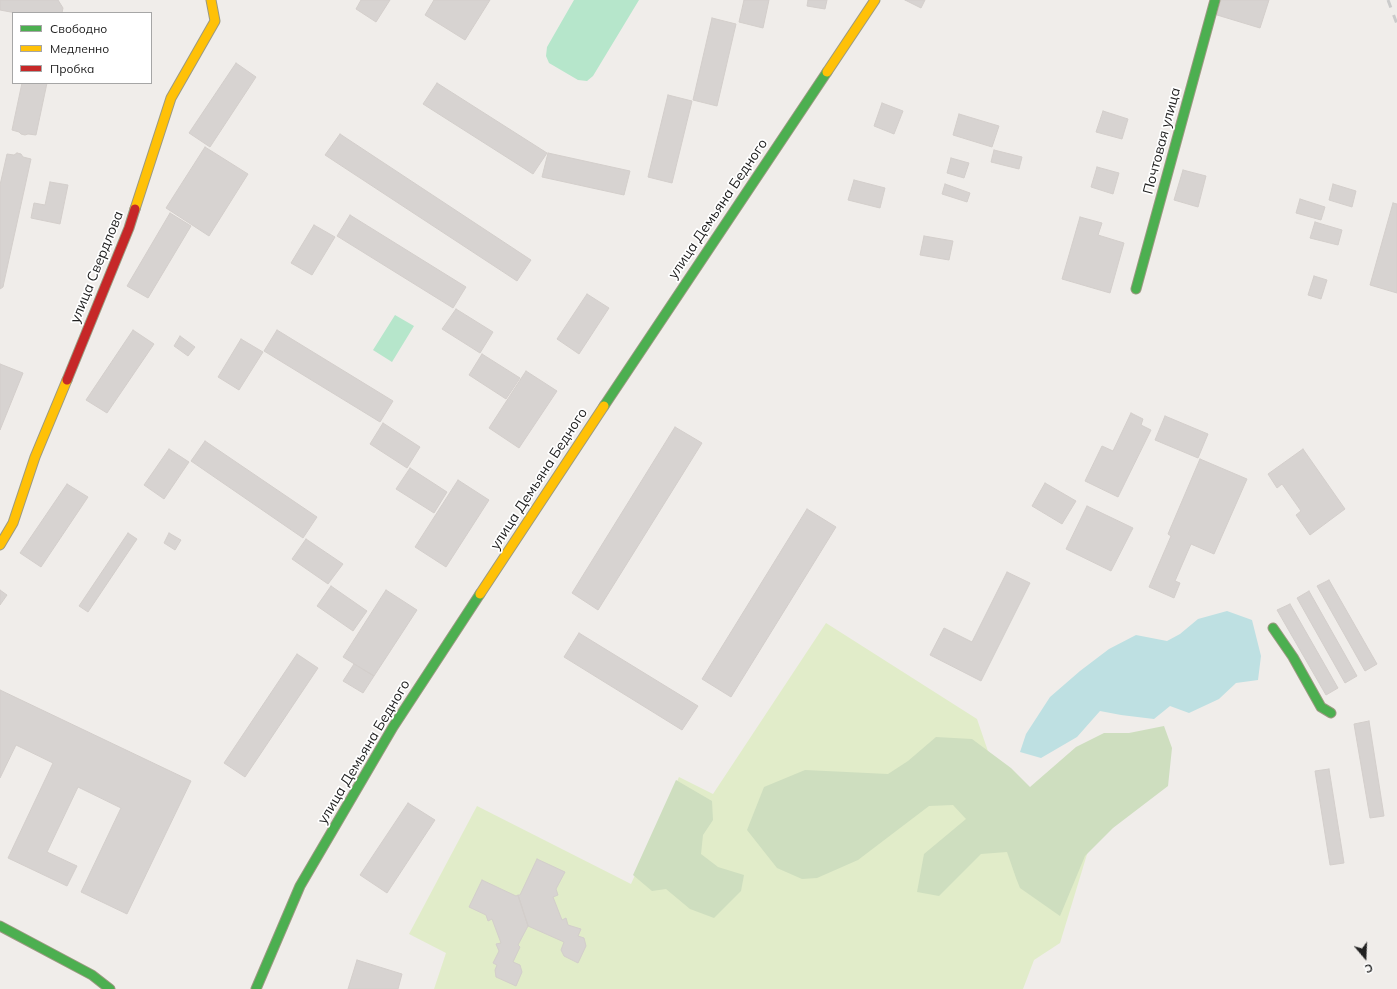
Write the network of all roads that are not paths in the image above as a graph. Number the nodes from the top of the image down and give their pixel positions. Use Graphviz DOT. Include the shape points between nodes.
graph roads {
  1 [pos="211,0"];
  2 [pos="875,0"];
  3 [pos="1215,0"];
  4 [pos="1136,289"];
  5 [pos="0,545"];
  6 [pos="1273,628"];
  7 [pos="1331,713"];
  8 [pos="0,926"];
  9 [pos="92,975"];
  10 [pos="99,989"];
  11 [pos="110,989"];
  12 [pos="256,989"];
  1 -- 5 [label="main road, улица Свердлова" via="215,21 171,98 129,228 35,457 13,523"];
  2 -- 12 [label="main road, улица Демьяна Бедного" via="393,727 300,886"];
  3 -- 4 [label="main road, Почтовая улица"];
  6 -- 7 [label="main road" via="1293,657 1321,707"];
  8 -- 9 [label="main road"];
  9 -- 10 [label="main road"];
  9 -- 11 [label="main road"];
}
